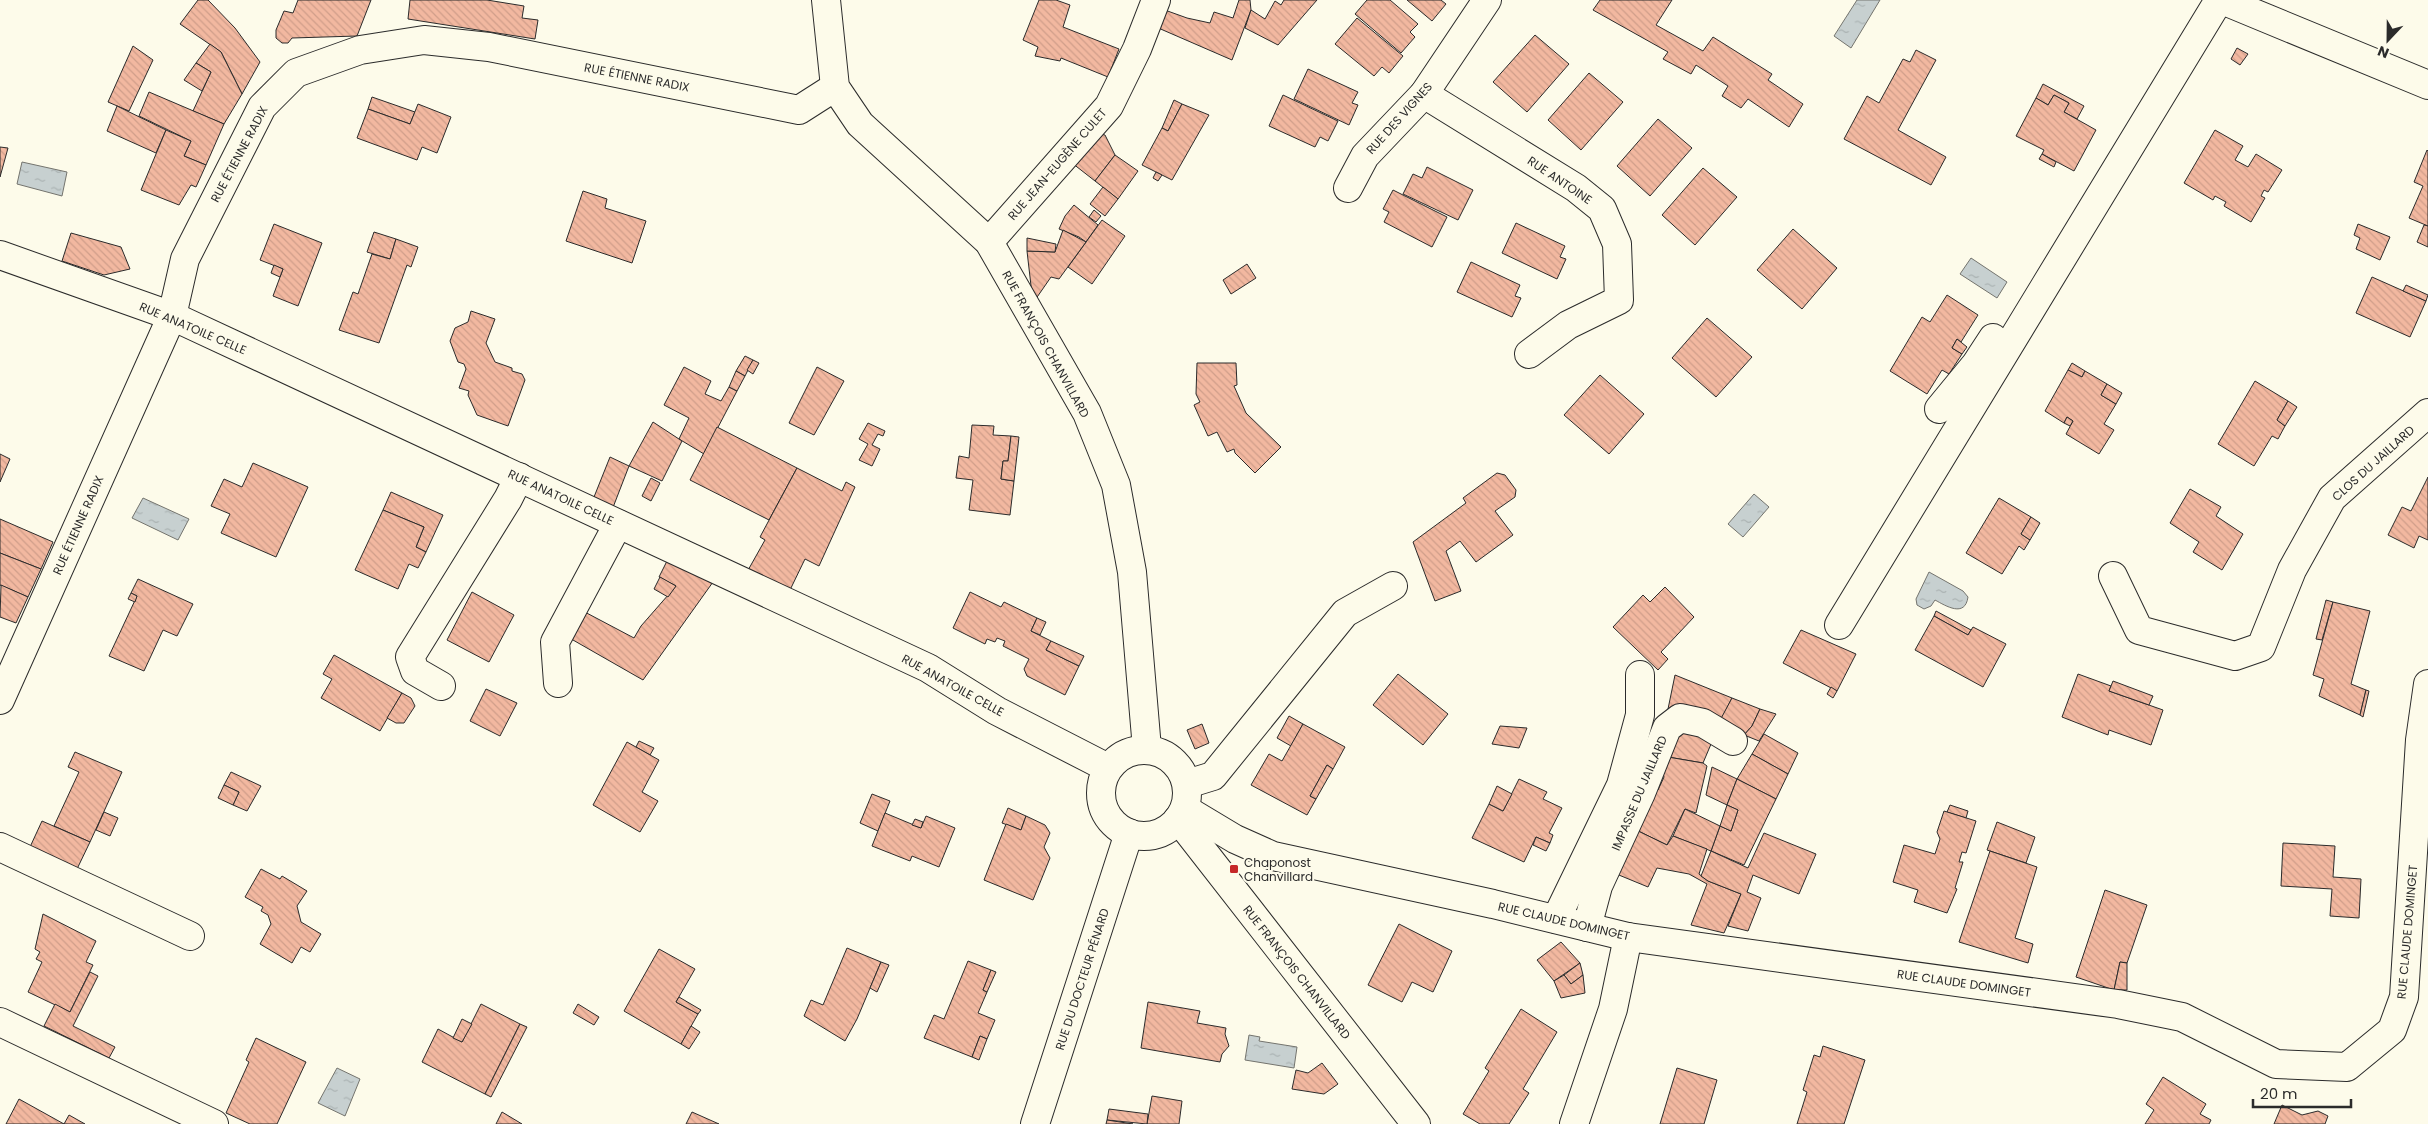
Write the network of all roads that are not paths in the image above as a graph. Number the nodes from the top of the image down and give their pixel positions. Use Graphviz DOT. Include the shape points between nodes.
graph roads {
  1 [pos="826,0"];
  2 [pos="1156,0"];
  3 [pos="1487,0"];
  4 [pos="2201,0"];
  5 [pos="2220,0"];
  6 [pos="2428,85"];
  7 [pos="835,87"];
  8 [pos="1424,94"];
  9 [pos="1348,188"];
  10 [pos="989,242"];
  11 [pos="0,255"];
  12 [pos="172,316"];
  13 [pos="1529,354"];
  14 [pos="1938,409"];
  15 [pos="2428,412"];
  16 [pos="519,478"];
  17 [pos="618,524"];
  18 [pos="2113,576"];
  19 [pos="1393,586"];
  20 [pos="1839,626"];
  21 [pos="1640,676"];
  22 [pos="558,682"];
  23 [pos="2428,684"];
  24 [pos="441,686"];
  25 [pos="0,700"];
  26 [pos="1733,741"];
  27 [pos="1147,749"];
  28 [pos="1108,768"];
  29 [pos="1183,804"];
  30 [pos="1129,833"];
  31 [pos="0,847"];
  32 [pos="1556,919"];
  33 [pos="1587,927"];
  34 [pos="190,936"];
  35 [pos="1628,937"];
  36 [pos="0,1022"];
  37 [pos="214,1124"];
  38 [pos="1035,1124"];
  39 [pos="1416,1124"];
  40 [pos="1574,1124"];
  1 -- 7 [label="street, RUE FRANÇOIS CHANVILLARD"];
  2 -- 10 [label="street, RUE JEAN-EUGÈNE CULET" via="1109,106"];
  3 -- 8 [label="street, RUE DES VIGNES"];
  4 -- 14 [label="street" via="1976,364"];
  5 -- 6 [label="street"];
  5 -- 20 [label="street"];
  7 -- 10 [label="street, RUE FRANÇOIS CHANVILLARD" via="860,124"];
  7 -- 12 [label="street, RUE ÉTIENNE RADIX" via="799,110 489,47 424,40 360,50 296,73 262,107 186,259"];
  8 -- 9 [label="street, RUE DES VIGNES" via="1365,156"];
  8 -- 13 [label="street, RUE ANTOINE" via="1576,188 1602,209 1617,244 1619,300 1568,324"];
  10 -- 27 [label="street, RUE FRANÇOIS CHANVILLARD" via="1087,413 1116,485 1132,572"];
  11 -- 12 [label="street, RUE ANATOILE CELLE"];
  12 -- 16 [label="street, RUE ANATOILE CELLE"];
  12 -- 25 [label="street, RUE ÉTIENNE RADIX"];
  15 -- 18 [label="street, CLOS DU JAILLARD" via="2332,498 2292,570 2261,647 2235,656 2139,630"];
  16 -- 17 [label="street, RUE ANATOILE CELLE"];
  16 -- 24 [label="street" via="410,657 415,671"];
  17 -- 22 [label="street" via="555,642"];
  17 -- 28 [label="street, RUE ANATOILE CELLE" via="928,668 997,711"];
  19 -- 29 [label="street" via="1345,613 1213,776"];
  21 -- 32 [label="street" via="1640,715 1621,785"];
  23 -- 35 [label="street, RUE CLAUDE DOMINGET" via="2420,740 2404,997 2392,1030 2347,1067 2276,1064 2182,1017 2118,1004"];
  26 -- 33 [label="street, IMPASSE DU JAILLARD" via="1703,724 1680,718 1666,728 1641,793 1598,886"];
  27 -- 28 [label="street" via="1132,751"];
  27 -- 29 [label="street" via="1165,754 1179,767"];
  28 -- 30 [label="street" via="1101,786 1103,806 1113,823"];
  29 -- 30 [label="street" via="1165,831 1147,836"];
  29 -- 32 [label="street, RUE CLAUDE DOMINGET" via="1235,840 1273,856"];
  29 -- 39 [label="street, RUE FRANÇOIS CHANVILLARD"];
  30 -- 38 [label="street, RUE DU DOCTEUR PÉNARD"];
  31 -- 34 [label="street"];
  32 -- 33 [label="street, RUE CLAUDE DOMINGET"];
  33 -- 35 [label="street, RUE CLAUDE DOMINGET"];
  35 -- 40 [label="street" via="1613,1009"];
  36 -- 37 [label="street"];
}
